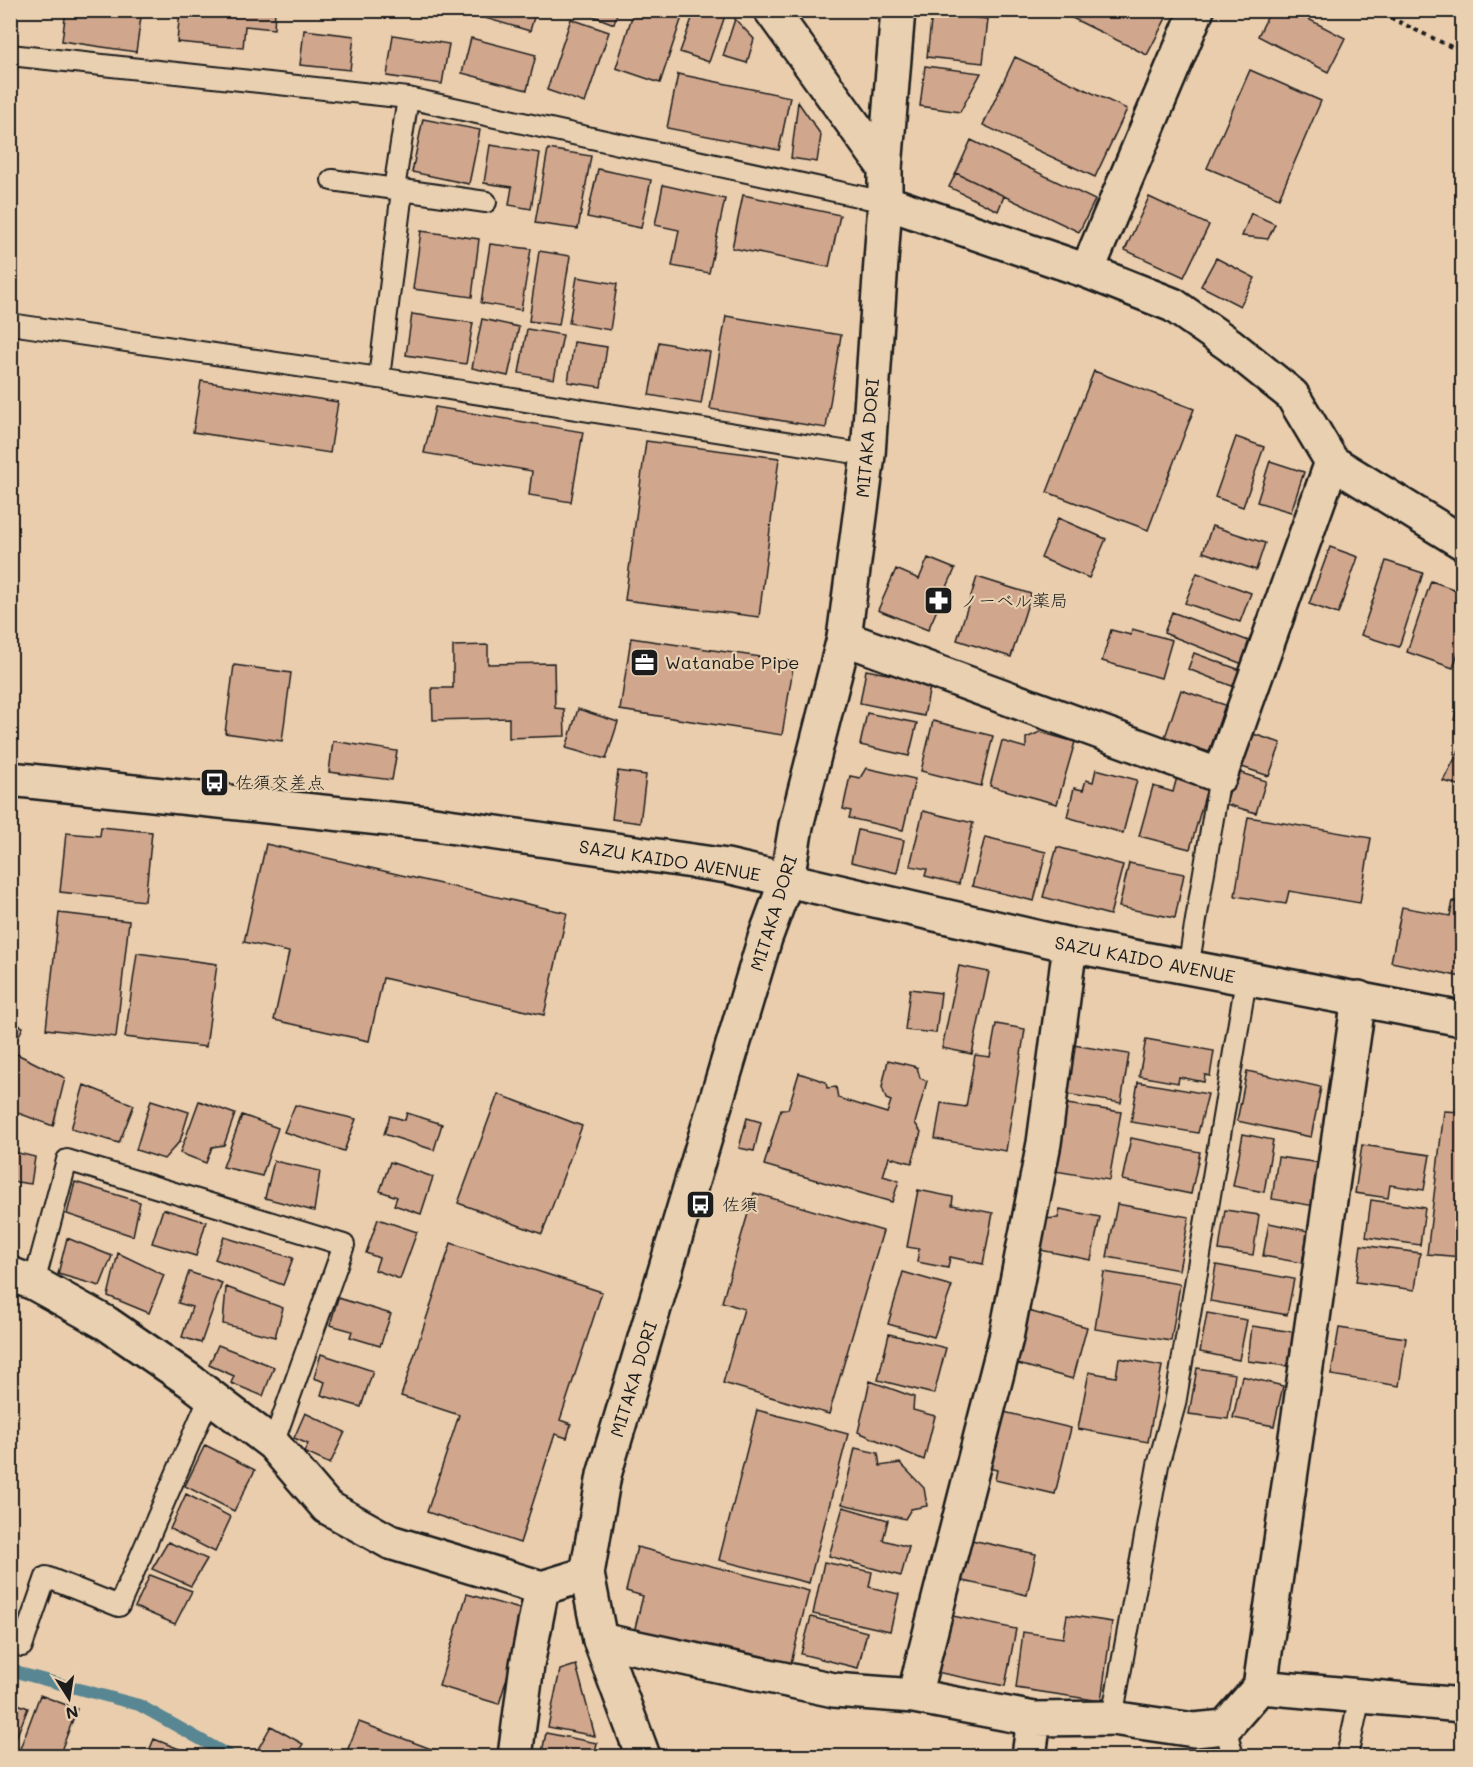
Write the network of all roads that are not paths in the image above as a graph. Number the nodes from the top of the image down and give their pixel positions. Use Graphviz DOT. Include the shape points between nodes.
graph roads {
  1 [pos="771,10"];
  2 [pos="898,10"];
  3 [pos="1197,10"];
  4 [pos="10,55"];
  5 [pos="408,98"];
  6 [pos="885,168"];
  7 [pos="332,180"];
  8 [pos="398,190"];
  9 [pos="486,202"];
  10 [pos="885,202"];
  11 [pos="1087,271"];
  12 [pos="10,324"];
  13 [pos="379,378"];
  14 [pos="868,455"];
  15 [pos="1332,462"];
  16 [pos="1462,542"];
  17 [pos="844,638"];
  18 [pos="1220,776"];
  19 [pos="10,779"];
  20 [pos="787,879"];
  21 [pos="1070,945"];
  22 [pos="1188,968"];
  23 [pos="1246,980"];
  24 [pos="1359,998"];
  25 [pos="1462,1019"];
  26 [pos="22,1279"];
  27 [pos="210,1396"];
  28 [pos="273,1444"];
  29 [pos="587,1575"];
  30 [pos="542,1588"];
  31 [pos="600,1640"];
  32 [pos="22,1646"];
  33 [pos="1260,1687"];
  34 [pos="914,1696"];
  35 [pos="1360,1697"];
  36 [pos="1462,1705"];
  37 [pos="1112,1718"];
  38 [pos="1034,1719"];
  39 [pos="1229,1742"];
  40 [pos="516,1756"];
  41 [pos="643,1756"];
  42 [pos="1029,1756"];
  43 [pos="1347,1756"];
  1 -- 6 [label="street"];
  2 -- 6 [label="street, MITAKA DORI"];
  3 -- 11 [label="street"];
  4 -- 5 [label="lane"];
  5 -- 8 [label="lane"];
  5 -- 10 [label="lane"];
  6 -- 10 [label="street, MITAKA DORI"];
  7 -- 8 [label="lane"];
  8 -- 9 [label="lane"];
  8 -- 13 [label="lane"];
  10 -- 11 [label="street"];
  10 -- 14 [label="street, MITAKA DORI"];
  11 -- 15 [label="street" via="1173,305 1230,345 1292,395"];
  12 -- 13 [label="lane"];
  13 -- 14 [label="lane"];
  14 -- 17 [label="street, MITAKA DORI"];
  15 -- 16 [label="street"];
  15 -- 18 [label="street"];
  17 -- 18 [label="street"];
  17 -- 20 [label="street, MITAKA DORI" via="796,826"];
  18 -- 22 [label="lane"];
  19 -- 20 [label="street, SAZU KAIDO AVENUE" via="427,823"];
  20 -- 21 [label="street, SAZU KAIDO AVENUE"];
  20 -- 29 [label="street, MITAKA DORI" via="762,949 604,1474"];
  21 -- 22 [label="street, SAZU KAIDO AVENUE"];
  21 -- 34 [label="street" via="1044,1143 1006,1338"];
  22 -- 23 [label="street, SAZU KAIDO AVENUE"];
  23 -- 24 [label="street, SAZU KAIDO AVENUE"];
  23 -- 37 [label="lane" via="1175,1404 1158,1465"];
  24 -- 25 [label="street, SAZU KAIDO AVENUE"];
  24 -- 33 [label="street"];
  26 -- 27 [label="street" via="106,1323"];
  26 -- 28 [label="lane" via="67,1161 344,1245"];
  27 -- 28 [label="street"];
  27 -- 32 [label="lane" via="119,1606 46,1577"];
  28 -- 30 [label="street" via="327,1507 390,1542"];
  29 -- 30 [label="street"];
  29 -- 31 [label="street, MITAKA DORI"];
  30 -- 40 [label="street" via="527,1665"];
  31 -- 34 [label="street" via="834,1690"];
  31 -- 41 [label="street, MITAKA DORI"];
  33 -- 35 [label="street"];
  33 -- 39 [label="street"];
  34 -- 38 [label="street"];
  35 -- 36 [label="street"];
  35 -- 43 [label="lane"];
  37 -- 38 [label="street"];
  37 -- 39 [label="street" via="1194,1730"];
  38 -- 42 [label="street"];
}
